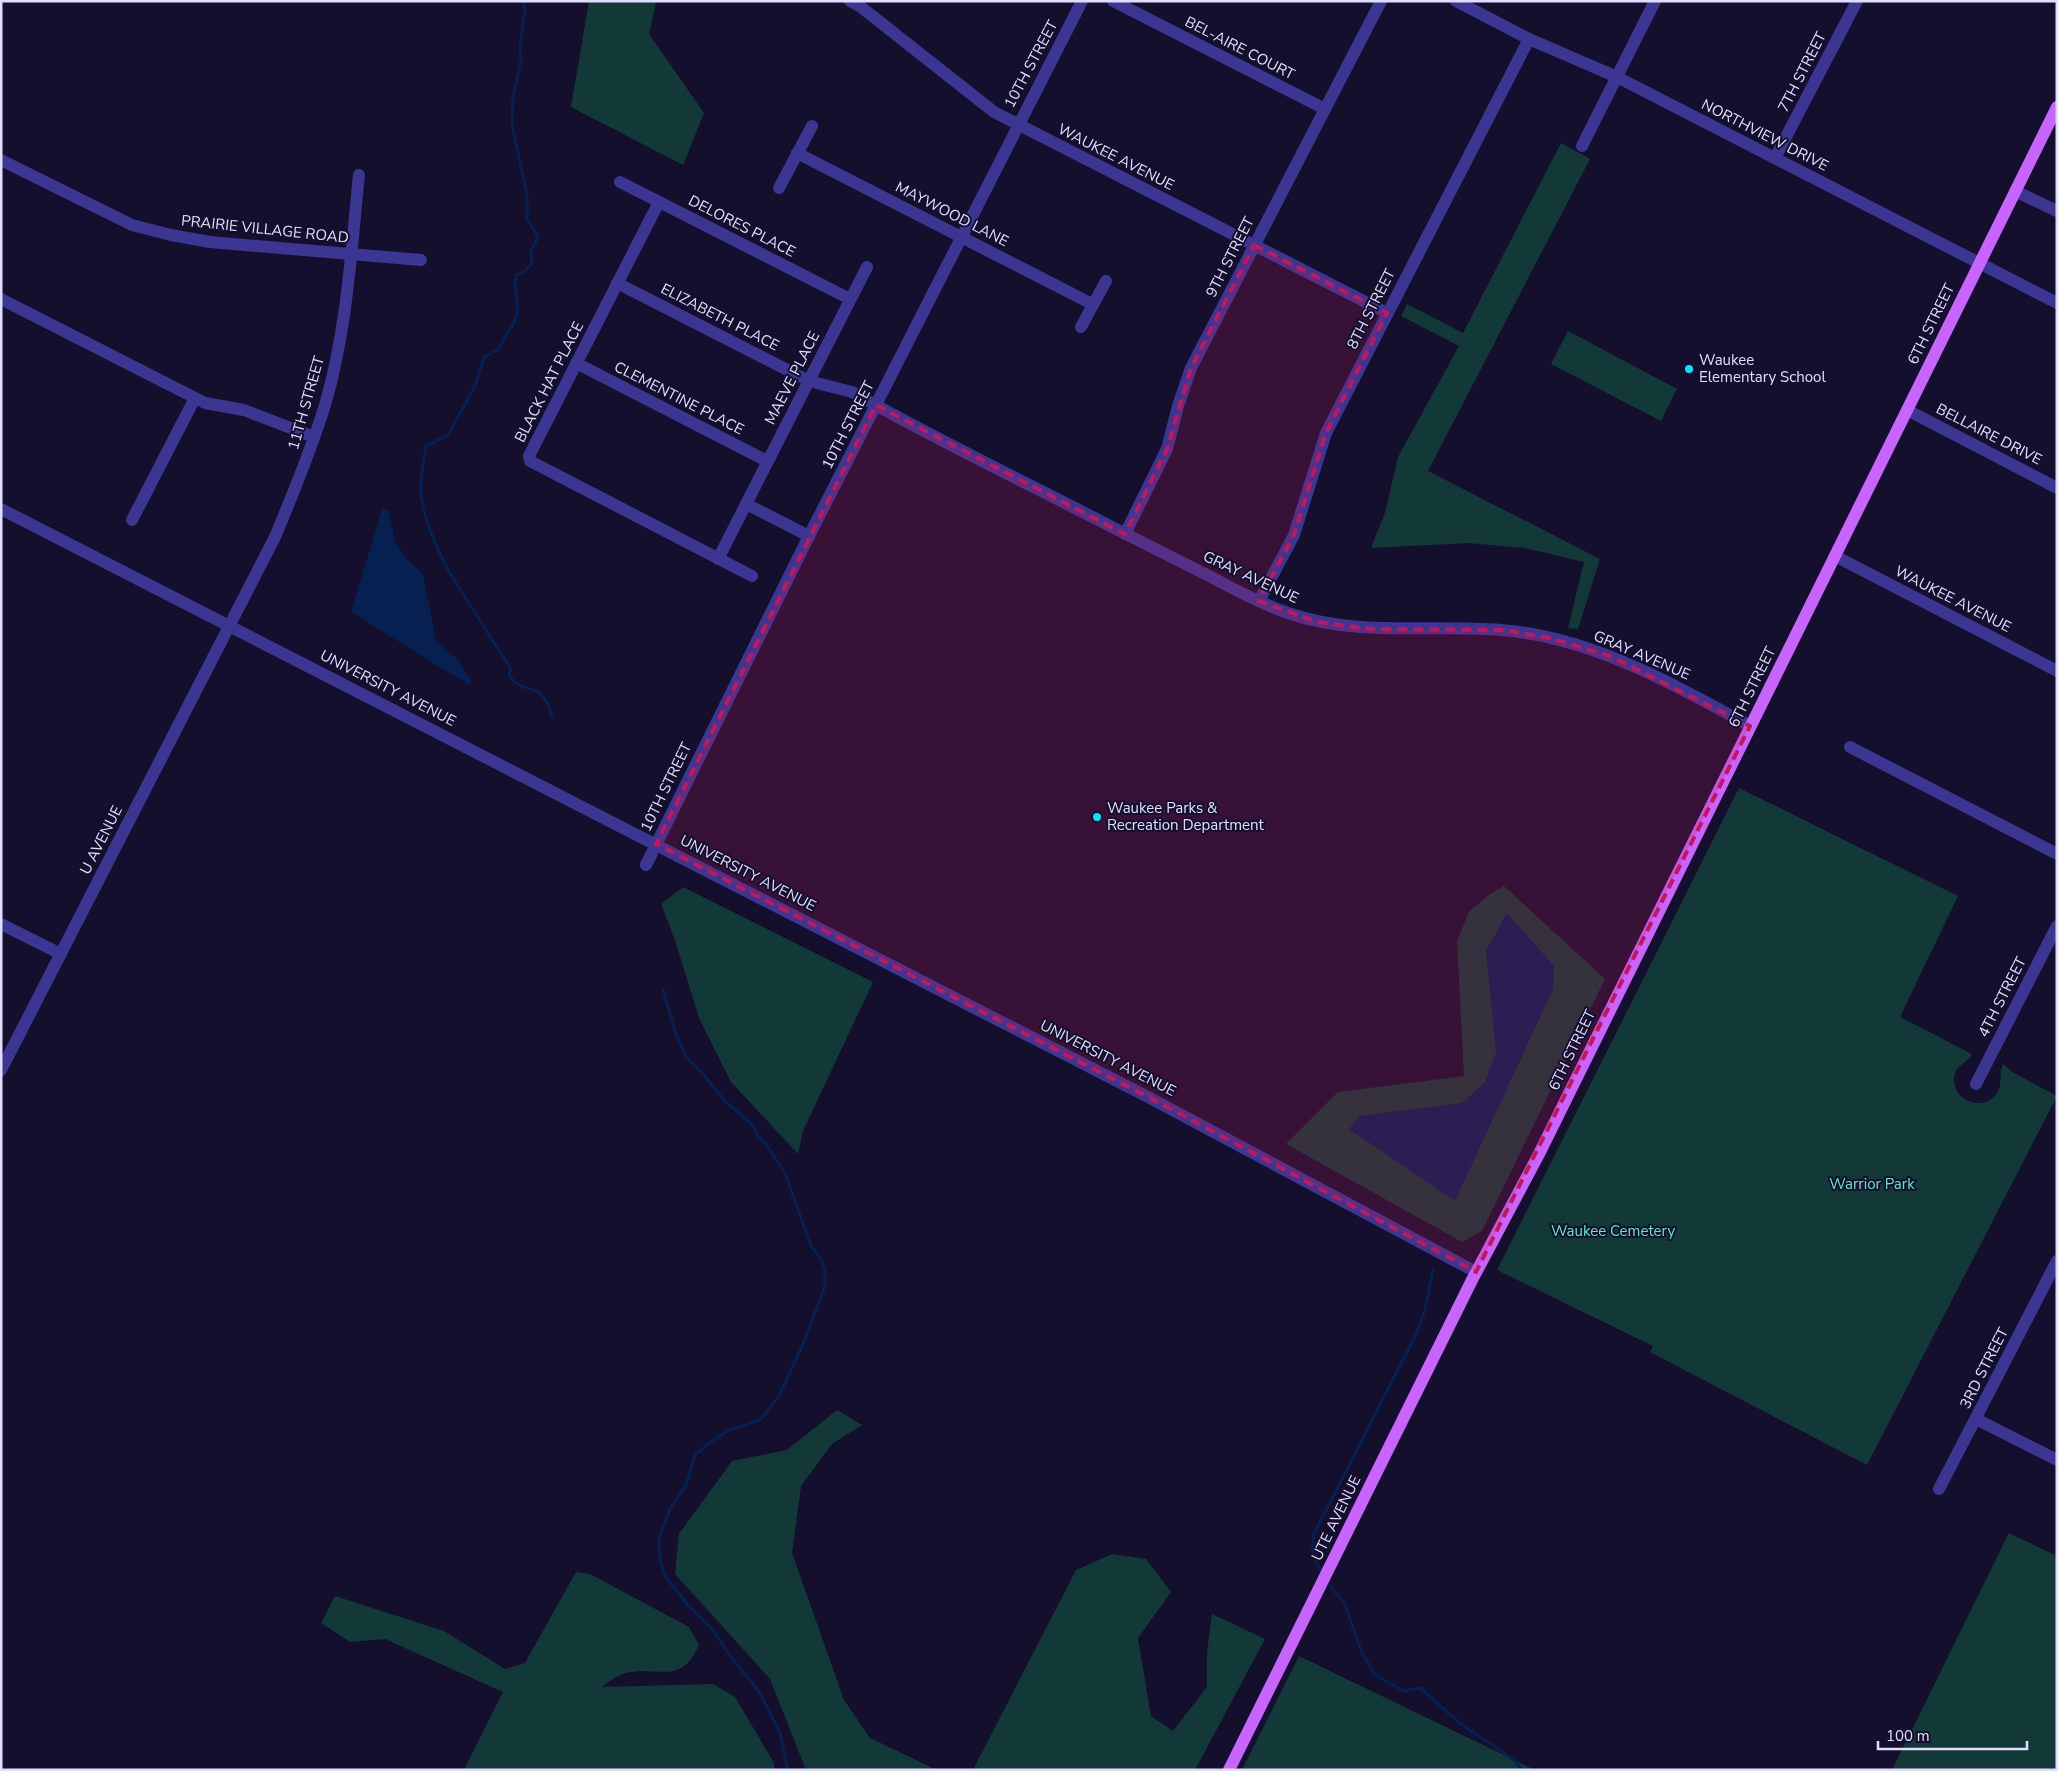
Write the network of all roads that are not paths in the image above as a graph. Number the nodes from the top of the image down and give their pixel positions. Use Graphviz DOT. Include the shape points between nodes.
graph roads {
  1 [pos="850,1"];
  2 [pos="1082,1"];
  3 [pos="1113,1"];
  4 [pos="1381,1"];
  5 [pos="1456,1"];
  6 [pos="1655,1"];
  7 [pos="1857,1"];
  8 [pos="1529,39"];
  9 [pos="1617,77"];
  10 [pos="2057,107"];
  11 [pos="1325,109"];
  12 [pos="1017,125"];
  13 [pos="812,126"];
  14 [pos="1582,146"];
  15 [pos="798,153"];
  16 [pos="1775,158"];
  17 [pos="1,160"];
  18 [pos="359,175"];
  19 [pos="620,182"];
  20 [pos="779,188"];
  21 [pos="2015,192"];
  22 [pos="658,202"];
  23 [pos="2057,211"];
  24 [pos="961,236"];
  25 [pos="1254,245"];
  26 [pos="350,254"];
  27 [pos="421,260"];
  28 [pos="1979,263"];
  29 [pos="867,266"];
  30 [pos="1106,281"];
  31 [pos="617,282"];
  32 [pos="1,299"];
  33 [pos="850,299"];
  34 [pos="2057,303"];
  35 [pos="1092,304"];
  36 [pos="1387,313"];
  37 [pos="1081,327"];
  38 [pos="576,363"];
  39 [pos="809,381"];
  40 [pos="195,398"];
  41 [pos="876,406"];
  42 [pos="1907,410"];
  43 [pos="314,436"];
  44 [pos="767,462"];
  45 [pos="2057,488"];
  46 [pos="746,504"];
  47 [pos="1,509"];
  48 [pos="132,520"];
  49 [pos="1125,534"];
  50 [pos="810,536"];
  51 [pos="1835,556"];
  52 [pos="718,559"];
  53 [pos="752,576"];
  54 [pos="1259,602"];
  55 [pos="230,624"];
  56 [pos="2057,671"];
  57 [pos="1750,726"];
  58 [pos="1850,747"];
  59 [pos="656,844"];
  60 [pos="2057,854"];
  61 [pos="646,865"];
  62 [pos="1,924"];
  63 [pos="2057,926"];
  64 [pos="61,954"];
  65 [pos="1,1070"];
  66 [pos="1976,1084"];
  67 [pos="2057,1261"];
  68 [pos="1474,1276"];
  69 [pos="1976,1419"];
  70 [pos="2057,1460"];
  71 [pos="1939,1489"];
  72 [pos="1229,1770"];
  1 -- 12 [label="street, WAUKEE AVENUE" via="994,112"];
  2 -- 12 [label="street, 10TH STREET"];
  3 -- 11 [label="street, BEL-AIRE COURT"];
  4 -- 11 [label="street, 9TH STREET"];
  5 -- 8 [label="street, NORTHVIEW DRIVE"];
  6 -- 9 [label="street"];
  7 -- 16 [label="street, 7TH STREET"];
  8 -- 9 [label="street, NORTHVIEW DRIVE"];
  8 -- 36 [label="street, 8TH STREET"];
  9 -- 14 [label="street"];
  9 -- 16 [label="street, NORTHVIEW DRIVE"];
  10 -- 21 [label="main road, 6TH STREET"];
  11 -- 25 [label="street, 9TH STREET"];
  12 -- 24 [label="street, 10TH STREET"];
  12 -- 25 [label="street, WAUKEE AVENUE"];
  13 -- 15 [label="street"];
  15 -- 20 [label="street"];
  15 -- 24 [label="street, MAYWOOD LANE"];
  16 -- 28 [label="street, NORTHVIEW DRIVE"];
  17 -- 26 [label="street, PRAIRIE VILLAGE ROAD" via="132,224 171,236"];
  18 -- 26 [label="street, 11TH STREET"];
  19 -- 22 [label="street, DELORES PLACE"];
  21 -- 23 [label="street"];
  21 -- 28 [label="main road, 6TH STREET"];
  22 -- 31 [label="street, BLACK HAT PLACE"];
  22 -- 33 [label="street, DELORES PLACE"];
  24 -- 35 [label="street, MAYWOOD LANE"];
  24 -- 41 [label="street, 10TH STREET"];
  25 -- 36 [label="street, WAUKEE AVENUE"];
  25 -- 49 [label="street, 9TH STREET" via="1191,368 1167,450"];
  26 -- 27 [label="street, PRAIRIE VILLAGE ROAD"];
  26 -- 43 [label="street, 11TH STREET" via="346,305 336,359"];
  28 -- 34 [label="street, NORTHVIEW DRIVE"];
  28 -- 42 [label="main road, 6TH STREET"];
  29 -- 33 [label="street, MAEVE PLACE"];
  30 -- 35 [label="street"];
  31 -- 38 [label="street, BLACK HAT PLACE"];
  31 -- 39 [label="street, ELIZABETH PLACE"];
  32 -- 40 [label="street"];
  33 -- 39 [label="street, MAEVE PLACE"];
  35 -- 37 [label="street"];
  36 -- 54 [label="street, 8TH STREET" via="1326,433 1294,535"];
  38 -- 44 [label="street, CLEMENTINE PLACE"];
  38 -- 52 [label="street, BLACK HAT PLACE" via="529,456 530,461"];
  39 -- 41 [label="street, ELIZABETH PLACE" via="852,392"];
  39 -- 44 [label="street, MAEVE PLACE"];
  40 -- 43 [label="street" via="244,410"];
  40 -- 48 [label="street"];
  41 -- 49 [label="street, GRAY AVENUE"];
  41 -- 50 [label="street, 10TH STREET"];
  42 -- 45 [label="street, BELLAIRE DRIVE"];
  42 -- 51 [label="main road, 6TH STREET"];
  43 -- 55 [label="street, 11TH STREET" via="275,537"];
  44 -- 46 [label="street, MAEVE PLACE"];
  46 -- 50 [label="street"];
  46 -- 52 [label="street, MAEVE PLACE"];
  47 -- 55 [label="street, UNIVERSITY AVENUE"];
  49 -- 54 [label="street, GRAY AVENUE"];
  50 -- 59 [label="street, 10TH STREET"];
  51 -- 56 [label="street, WAUKEE AVENUE"];
  51 -- 57 [label="main road, 6TH STREET"];
  52 -- 53 [label="street, BLACK HAT PLACE"];
  54 -- 57 [label="street, GRAY AVENUE" via="1318,622 1372,629 1503,630 1550,638 1610,656"];
  55 -- 59 [label="street, UNIVERSITY AVENUE"];
  55 -- 64 [label="street, U AVENUE"];
  57 -- 68 [label="main road, 6TH STREET" via="1539,1154"];
  58 -- 60 [label="street"];
  59 -- 61 [label="street, 10TH STREET"];
  59 -- 68 [label="street, UNIVERSITY AVENUE" via="1148,1097"];
  62 -- 64 [label="street"];
  63 -- 66 [label="street, 4TH STREET"];
  64 -- 65 [label="street, U AVENUE"];
  67 -- 69 [label="street, 3RD STREET"];
  68 -- 72 [label="main road, UTE AVENUE"];
  69 -- 70 [label="street"];
  69 -- 71 [label="street, 3RD STREET"];
}
